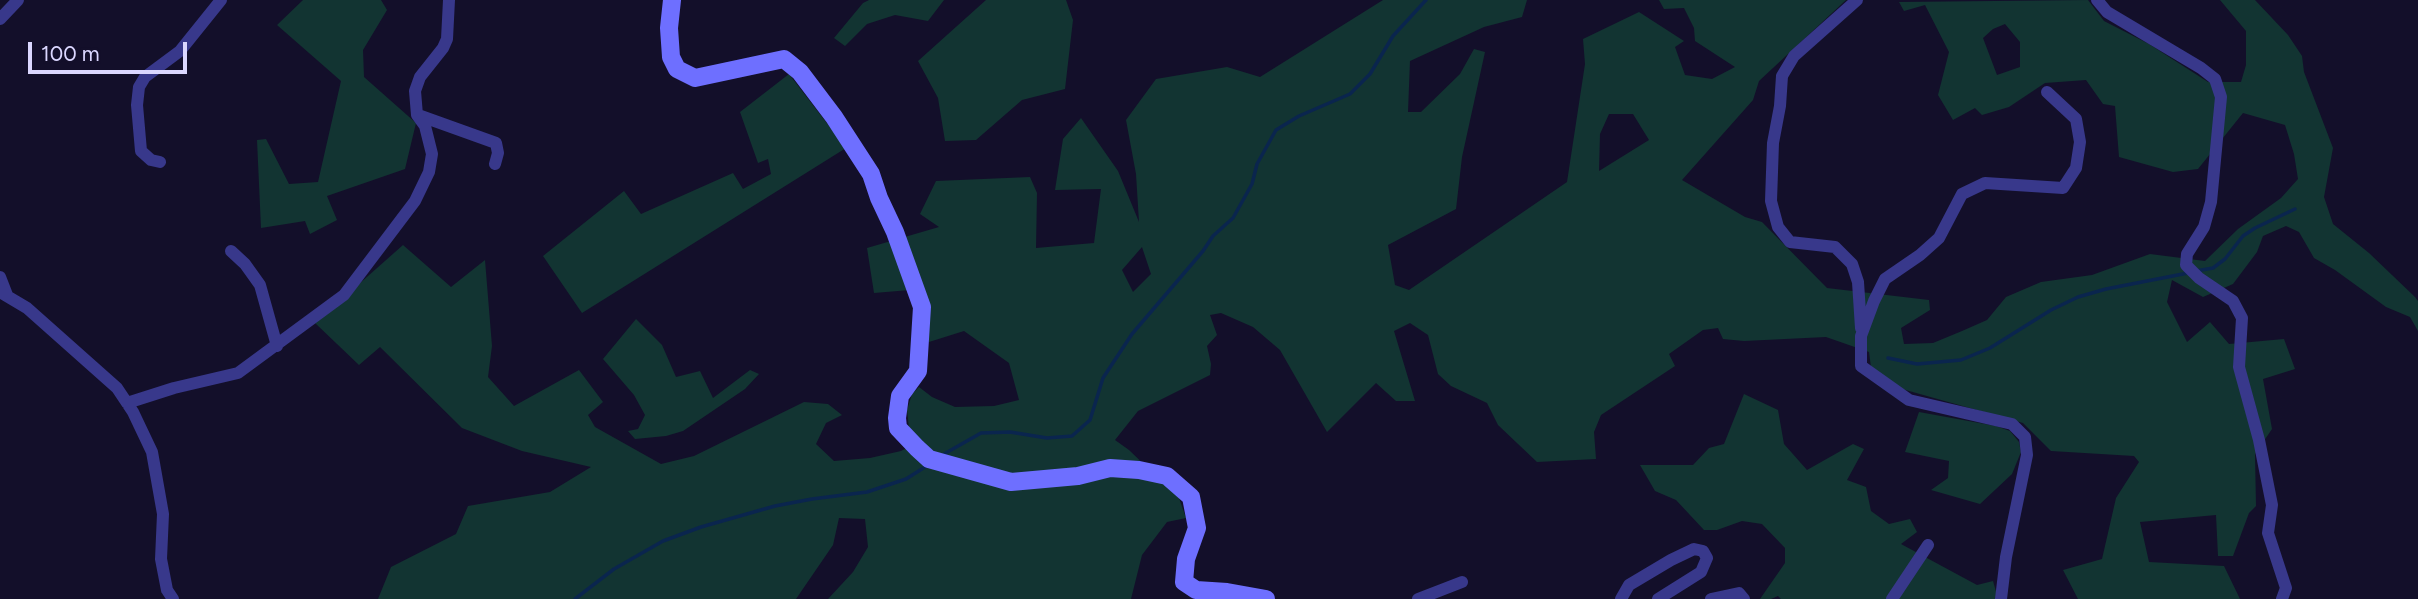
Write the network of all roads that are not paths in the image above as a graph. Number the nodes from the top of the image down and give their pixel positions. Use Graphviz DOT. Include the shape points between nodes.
graph roads {
  1 [pos="18,0"];
  2 [pos="221,0"];
  3 [pos="449,0"];
  4 [pos="672,0"];
  5 [pos="1857,0"];
  6 [pos="2097,0"];
  7 [pos="0,19"];
  8 [pos="2047,92"];
  9 [pos="417,115"];
  10 [pos="159,162"];
  11 [pos="495,164"];
  12 [pos="231,251"];
  13 [pos="0,277"];
  14 [pos="3,293"];
  15 [pos="1861,335"];
  16 [pos="277,346"];
  17 [pos="127,403"];
  18 [pos="1928,545"];
  19 [pos="1462,582"];
  20 [pos="173,599"];
  21 [pos="1266,599"];
  22 [pos="1418,599"];
  23 [pos="1621,599"];
  24 [pos="1658,599"];
  25 [pos="1711,599"];
  26 [pos="1744,599"];
  27 [pos="1892,599"];
  28 [pos="2001,599"];
  29 [pos="2282,599"];
  1 -- 7 [label="street"];
  2 -- 10 [label="street" via="180,51 145,77 139,87 141,151"];
  3 -- 9 [label="street" via="447,39 415,90"];
  4 -- 21 [label="street" via="671,57 677,69 695,78 784,59 800,72 871,174 922,307 918,371 900,396 897,418 898,428 917,448 929,459 1011,482 1110,468 1167,477 1191,498 1198,528 1186,559 1184,582 1196,590"];
  5 -- 15 [label="street" via="1794,57 1782,76 1771,201 1778,227 1790,242 1835,247 1852,264 1858,282"];
  6 -- 29 [label="street" via="2107,12 2201,68 2214,79 2221,97 2211,202 2186,265 2233,301 2242,318 2239,367 2272,505 2268,533 2286,588"];
  8 -- 15 [label="street" via="2076,119 2080,142 2076,168 2063,188 1985,183 1962,194 1939,238 1885,279"];
  9 -- 11 [label="street" via="496,143"];
  9 -- 16 [label="street" via="425,126 432,154 415,201 344,295"];
  12 -- 16 [label="street" via="260,285"];
  13 -- 14 [label="street"];
  14 -- 17 [label="street" via="27,308 117,388"];
  15 -- 28 [label="street" via="1861,366 1889,388 1909,400 2012,424 2025,437 2027,455"];
  16 -- 17 [label="street" via="238,373"];
  17 -- 20 [label="street" via="152,452 163,514 160,559"];
  18 -- 27 [label="street"];
  19 -- 22 [label="street"];
  23 -- 24 [label="street" via="1629,586 1671,560 1694,549 1703,551 1707,558 1701,572"];
  25 -- 26 [label="street" via="1739,593"];
}
